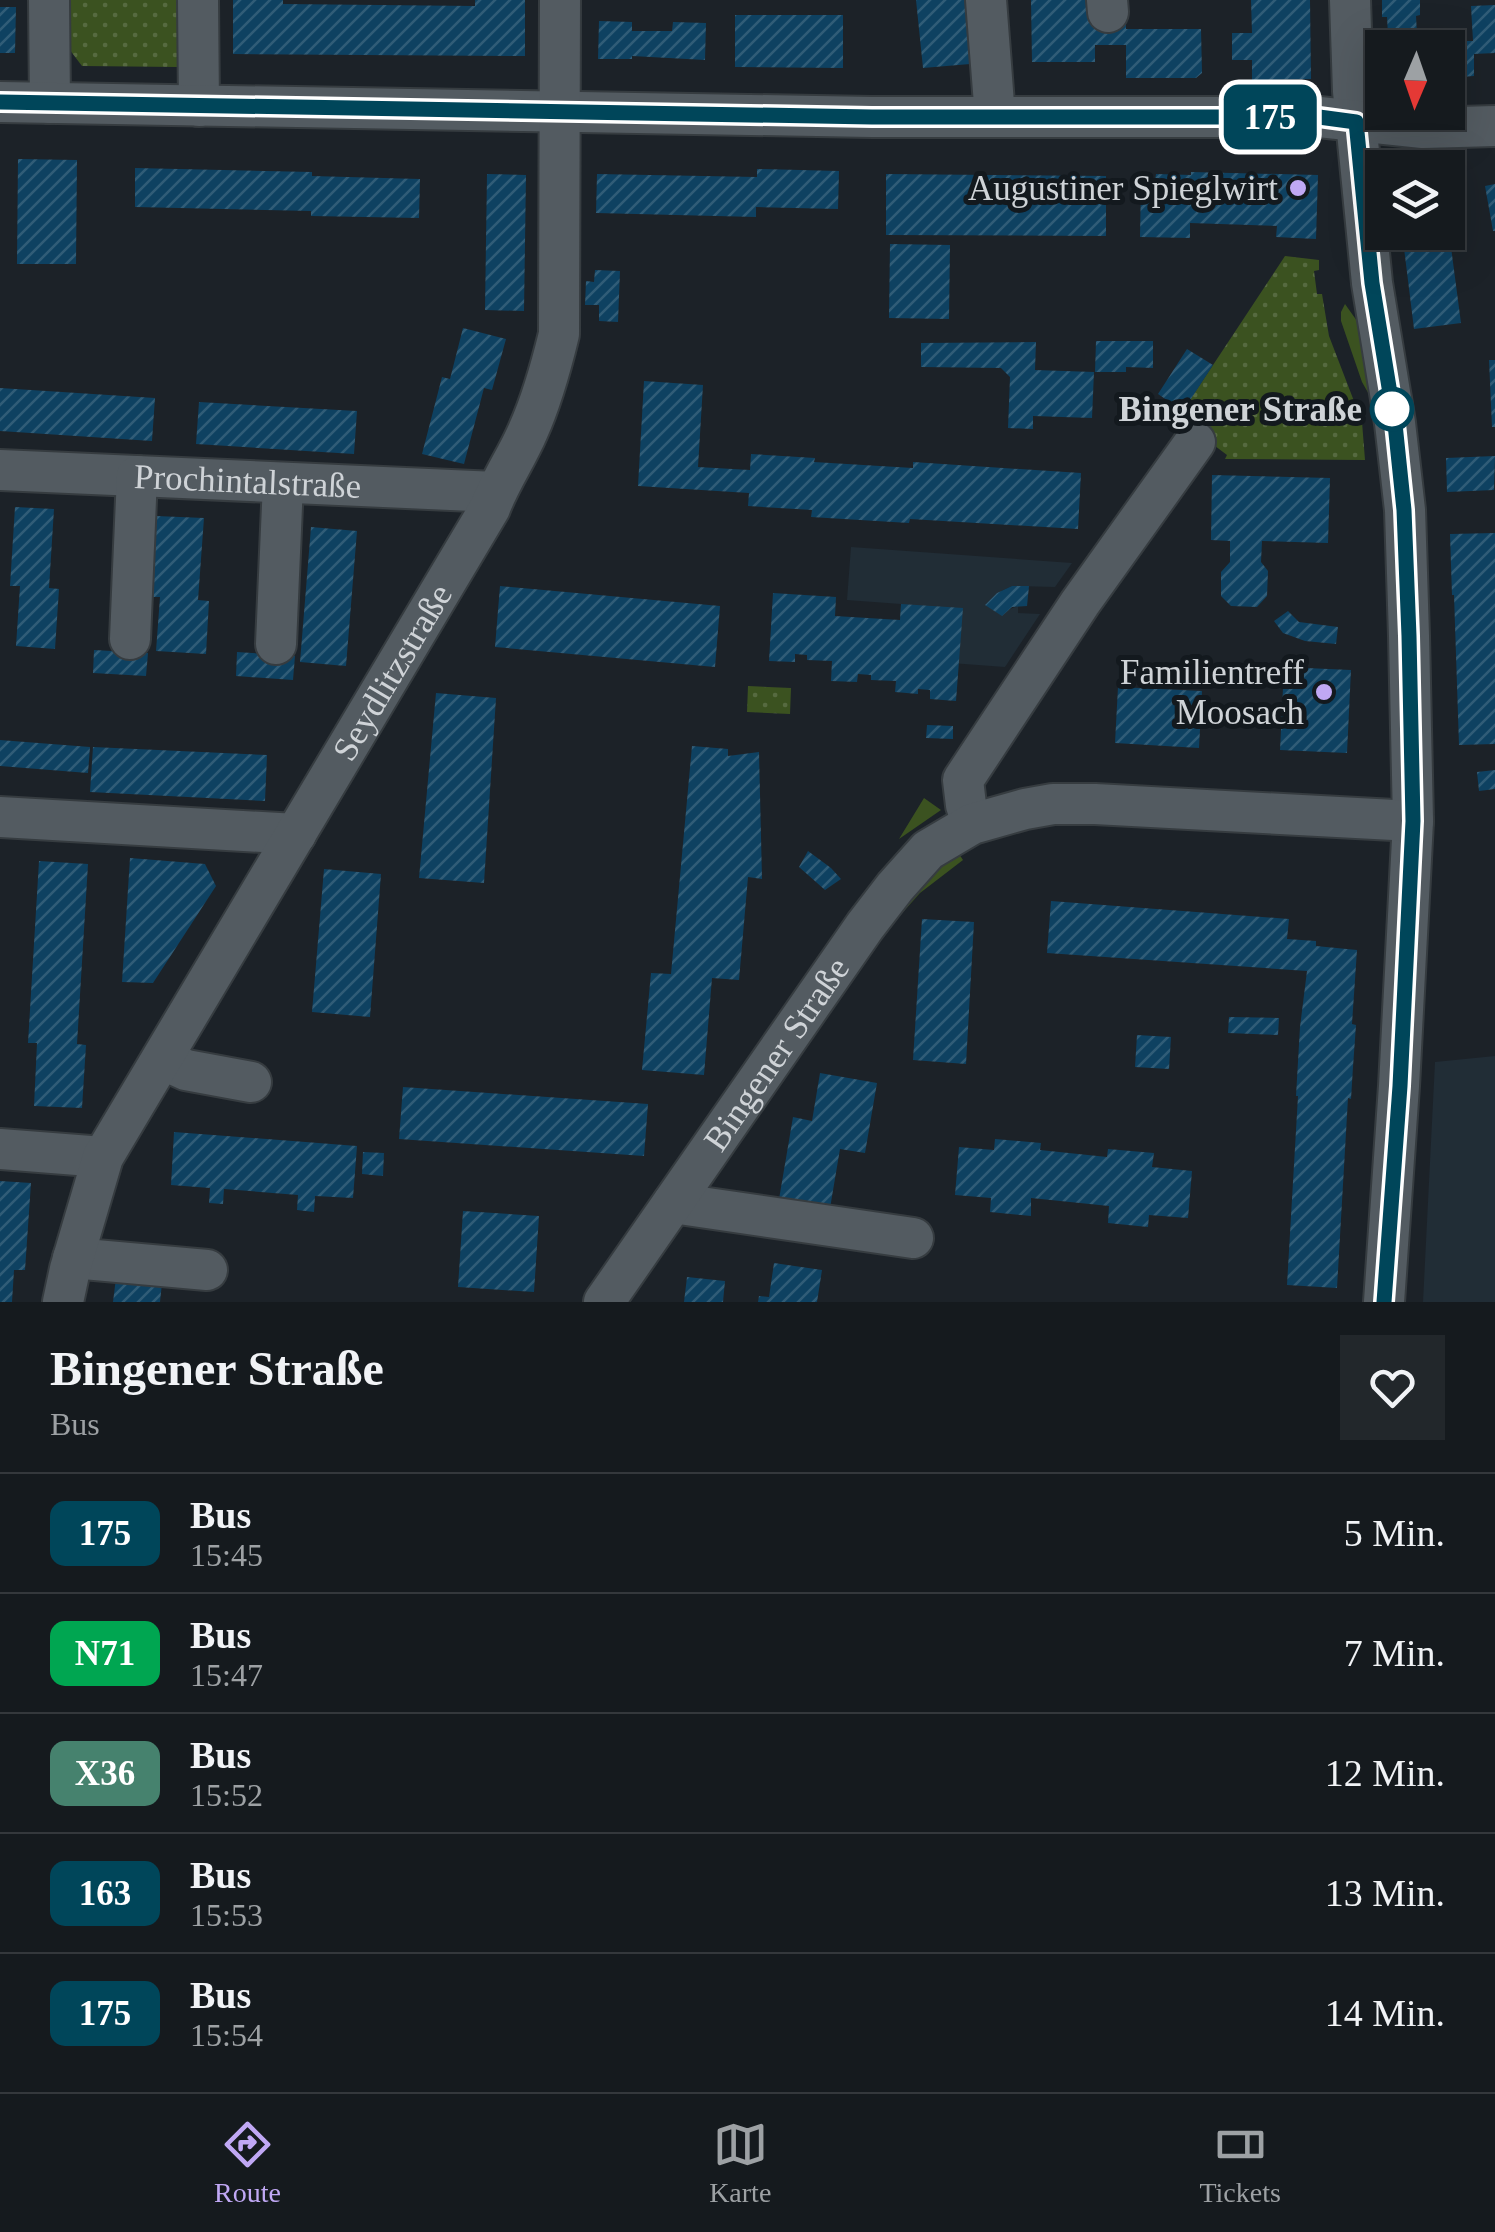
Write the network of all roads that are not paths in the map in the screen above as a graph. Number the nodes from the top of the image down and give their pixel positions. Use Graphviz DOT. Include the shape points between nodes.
graph roads {
  1 [pos="49,0"];
  2 [pos="198,0"];
  3 [pos="560,0"];
  4 [pos="986,0"];
  5 [pos="1350,0"];
  6 [pos="0,102"];
  7 [pos="50,103"];
  8 [pos="199,106"];
  9 [pos="561,110"];
  10 [pos="995,117"];
  11 [pos="1356,122"];
  12 [pos="1495,126"];
  13 [pos="1195,442"];
  14 [pos="0,470"];
  15 [pos="137,476"];
  16 [pos="283,483"];
  17 [pos="496,492"];
  18 [pos="130,639"];
  19 [pos="276,644"];
  20 [pos="0,816"];
  21 [pos="1413,821"];
  22 [pos="972,824"];
  23 [pos="296,834"];
  24 [pos="162,1059"];
  25 [pos="251,1082"];
  26 [pos="0,1149"];
  27 [pos="103,1157"];
  28 [pos="673,1203"];
  29 [pos="913,1238"];
  30 [pos="73,1258"];
  31 [pos="206,1270"];
  32 [pos="63,1302"];
  33 [pos="604,1302"];
  34 [pos="1384,1302"];
  1 -- 7 [label="street"];
  2 -- 8 [label="street"];
  3 -- 9 [label="street, Seydlitzstraße"];
  4 -- 10 [label="street"];
  5 -- 11 [label="street"];
  6 -- 7 [label="street"];
  7 -- 8 [label="street"];
  8 -- 9 [label="street"];
  9 -- 10 [label="street"];
  9 -- 17 [label="street, Seydlitzstraße" via="559,334 531,425"];
  10 -- 11 [label="street"];
  11 -- 12 [label="street"];
  11 -- 21 [label="street" via="1404,510"];
  13 -- 22 [label="street" via="963,780"];
  14 -- 15 [label="street, Prochintalstraße"];
  15 -- 16 [label="street, Prochintalstraße"];
  15 -- 18 [label="street"];
  16 -- 17 [label="street, Prochintalstraße"];
  16 -- 19 [label="street"];
  17 -- 23 [label="street, Seydlitzstraße"];
  20 -- 23 [label="street"];
  21 -- 22 [label="street, Bingener Straße" via="1053,804"];
  21 -- 34 [label="street"];
  22 -- 28 [label="street, Bingener Straße" via="928,850 895,886"];
  23 -- 24 [label="street, Seydlitzstraße"];
  24 -- 25 [label="street"];
  24 -- 27 [label="street, Seydlitzstraße"];
  26 -- 27 [label="street"];
  27 -- 30 [label="street, Seydlitzstraße"];
  28 -- 29 [label="street"];
  28 -- 33 [label="street, Bingener Straße"];
  30 -- 31 [label="street"];
  30 -- 32 [label="street, Seydlitzstraße"];
}
